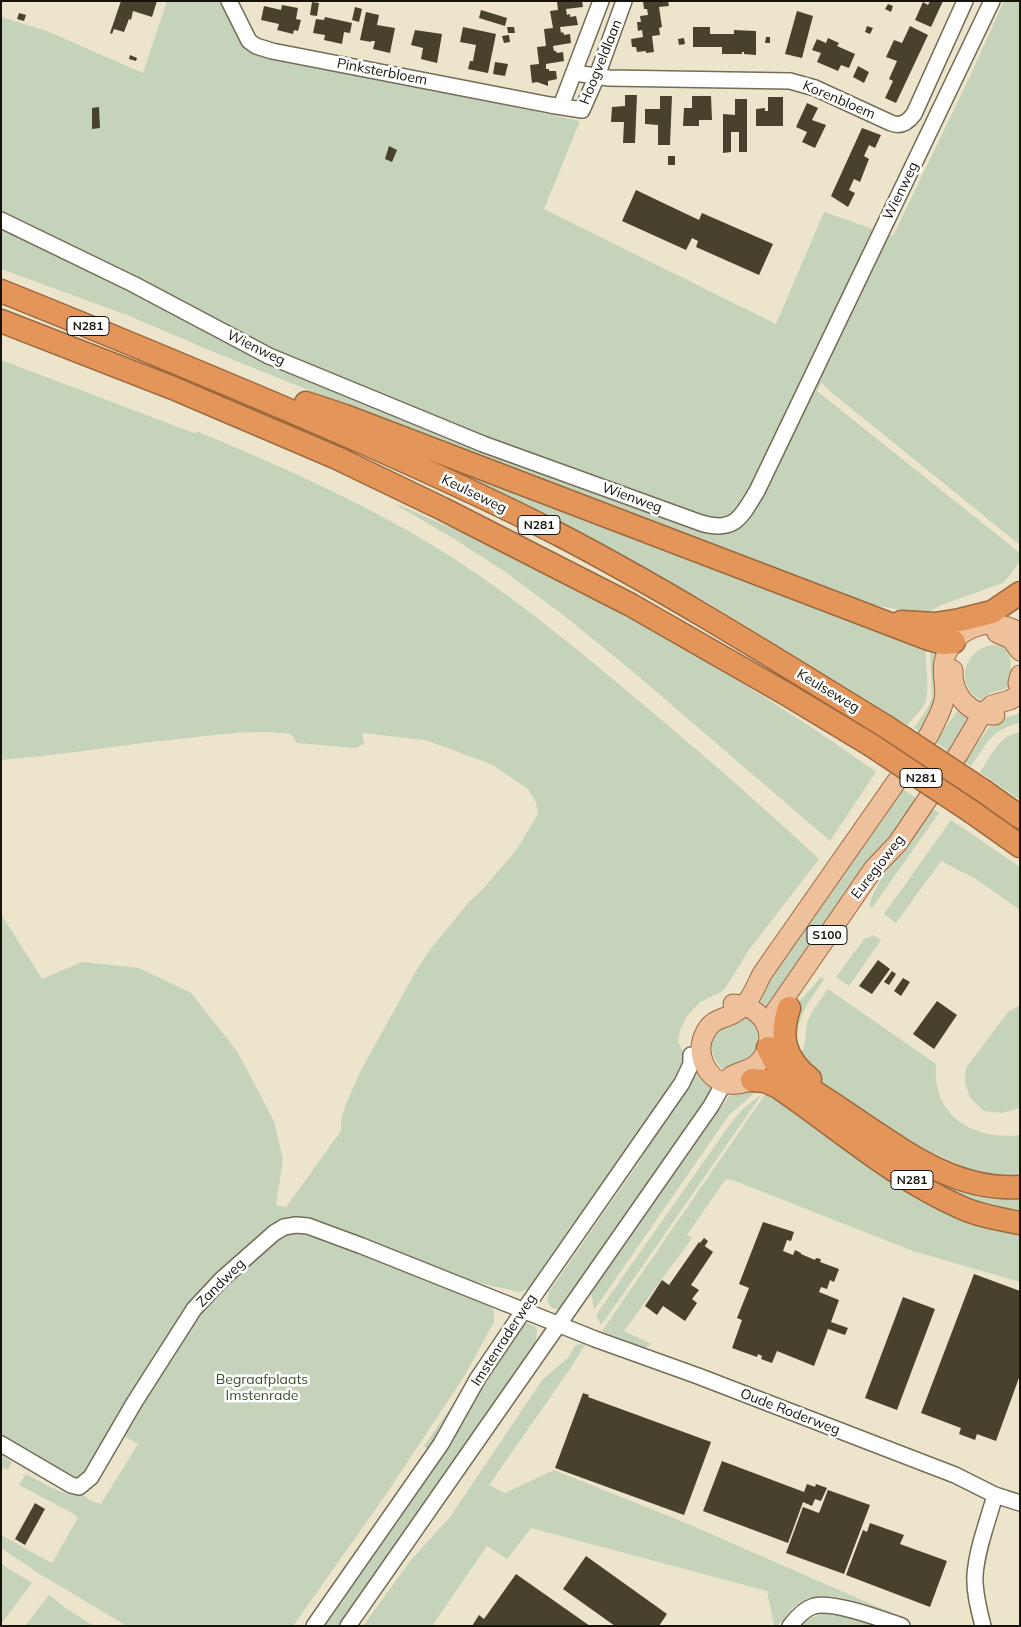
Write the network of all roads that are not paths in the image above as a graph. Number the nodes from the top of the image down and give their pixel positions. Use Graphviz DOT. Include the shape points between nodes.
graph roads {
  1 [pos="229,1"];
  2 [pos="601,1"];
  3 [pos="624,1"];
  4 [pos="965,1"];
  5 [pos="992,1"];
  6 [pos="575,73"];
  7 [pos="597,76"];
  8 [pos="561,106"];
  9 [pos="1,220"];
  10 [pos="1,291"];
  11 [pos="1,321"];
  12 [pos="174,361"];
  13 [pos="1020,593"];
  14 [pos="1020,601"];
  15 [pos="885,622"];
  16 [pos="1010,627"];
  17 [pos="954,642"];
  18 [pos="1020,651"];
  19 [pos="1020,675"];
  20 [pos="1020,688"];
  21 [pos="950,689"];
  22 [pos="1020,694"];
  23 [pos="1020,708"];
  24 [pos="989,714"];
  25 [pos="1020,817"];
  26 [pos="897,844"];
  27 [pos="1020,846"];
  28 [pos="737,1005"];
  29 [pos="789,1008"];
  30 [pos="768,1040"];
  31 [pos="692,1055"];
  32 [pos="738,1082"];
  33 [pos="824,1098"];
  34 [pos="1020,1187"];
  35 [pos="1020,1223"];
  36 [pos="524,1310"];
  37 [pos="559,1324"];
  38 [pos="1,1444"];
  39 [pos="995,1495"];
  40 [pos="1020,1504"];
  41 [pos="314,1626"];
  42 [pos="348,1626"];
  43 [pos="790,1626"];
  44 [pos="902,1626"];
  45 [pos="983,1626"];
  1 -- 8 [label="street, Pinksterbloem" via="247,36 256,46"];
  2 -- 6 [label="street, Hoogveldlaan"];
  3 -- 7 [label="street, Hoogveldlaan"];
  4 -- 7 [label="street, Korenbloem" via="914,114 903,124 891,123 816,88 790,81"];
  5 -- 9 [label="street, Wienweg" via="757,491 738,520 726,526 701,523 483,444 269,356 133,284"];
  6 -- 7 [label="street, Korenbloem"];
  6 -- 8 [label="street, Hoogveldlaan"];
  7 -- 8 [label="street, Hoogveldlaan" via="582,110"];
  10 -- 12 [label="highway, Keulseweg / N281"];
  11 -- 27 [label="highway, Keulseweg / N281, bridge" via="219,407 337,458 632,605 871,745"];
  12 -- 15 [label="highway, N281" via="345,416"];
  12 -- 25 [label="highway, Keulseweg / N281, bridge" via="348,435 560,536 712,621 885,726"];
  13 -- 15 [label="highway, N281" via="992,612 949,623"];
  14 -- 16 [label="main road, S100" via="1005,618"];
  15 -- 17 [label="highway, N281" via="929,639"];
  16 -- 17 [label="main road, S100" via="972,628"];
  16 -- 18 [label="main road"];
  16 -- 21 [label="main road, S100" via="973,639 961,650"];
  17 -- 21 [label="main road, S100" via="944,662"];
  19 -- 20 [label="main road"];
  21 -- 24 [label="main road" via="965,704"];
  21 -- 28 [label="main road, S100" via="928,735 762,974"];
  22 -- 24 [label="main road, S100" via="992,705"];
  23 -- 24 [label="main road, S100"];
  24 -- 26 [label="main road, Euregioweg / S100" via="989,720 959,753"];
  26 -- 29 [label="main road, S100" via="846,926"];
  26 -- 30 [label="main road, Euregioweg / S100" via="874,868 775,1012 770,1021"];
  28 -- 30 [label="main road" via="751,1008 763,1018"];
  28 -- 31 [label="main road" via="713,1008 699,1020 691,1037"];
  28 -- 32 [label="main road, S100" via="737,1012 716,1020 705,1032 701,1054 706,1068 717,1079"];
  29 -- 33 [label="highway, N281" via="784,1023 785,1044 795,1065 815,1083"];
  30 -- 32 [label="main road, S100" via="763,1057 756,1065 737,1073"];
  30 -- 33 [label="highway, N281" via="771,1056 780,1067"];
  31 -- 36 [label="street, Imstenraderweg" via="682,1084"];
  32 -- 35 [label="highway, N281" via="765,1080 927,1191 962,1208"];
  32 -- 37 [label="street" via="712,1106"];
  33 -- 34 [label="highway, N281" via="904,1151 943,1172 977,1184"];
  36 -- 37 [label="street, Oude Roderweg"];
  36 -- 38 [label="street, Zandweg" via="308,1226 284,1227 222,1279 194,1309 85,1484 79,1487 71,1485"];
  36 -- 41 [label="street, Imstenraderweg" via="478,1378 441,1444"];
  37 -- 39 [label="street, Oude Roderweg" via="955,1475"];
  37 -- 42 [label="street"];
  39 -- 40 [label="street, Oude Roderweg"];
  39 -- 45 [label="street" via="975,1576"];
  43 -- 44 [label="street" via="813,1606 826,1604"];
}
